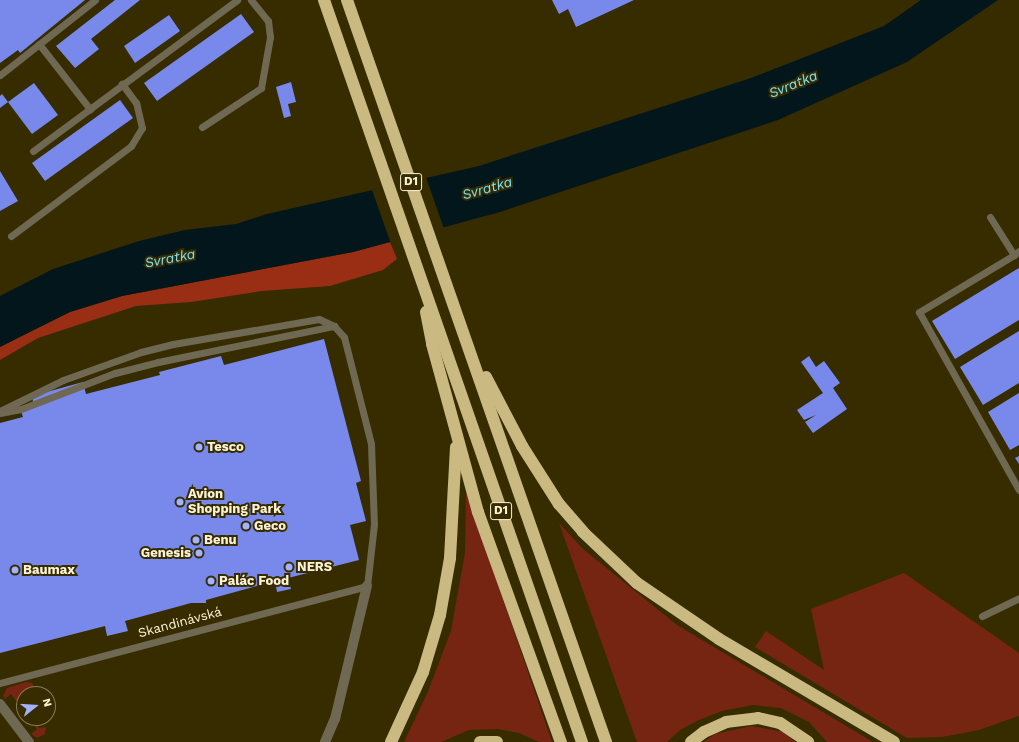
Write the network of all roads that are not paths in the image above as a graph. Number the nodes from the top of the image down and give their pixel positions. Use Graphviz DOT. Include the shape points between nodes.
graph roads {
  1 [pos="96,0"];
  2 [pos="237,0"];
  3 [pos="251,0"];
  4 [pos="324,0"];
  5 [pos="348,0"];
  6 [pos="39,44"];
  7 [pos="0,75"];
  8 [pos="122,84"];
  9 [pos="90,109"];
  10 [pos="202,127"];
  11 [pos="32,151"];
  12 [pos="990,217"];
  13 [pos="11,236"];
  14 [pos="1016,253"];
  15 [pos="421,279"];
  16 [pos="334,326"];
  17 [pos="467,341"];
  18 [pos="0,412"];
  19 [pos="457,440"];
  20 [pos="1019,490"];
  21 [pos="367,586"];
  22 [pos="1019,598"];
  23 [pos="982,616"];
  24 [pos="0,683"];
  25 [pos="0,704"];
  26 [pos="29,742"];
  27 [pos="325,742"];
  28 [pos="391,742"];
  29 [pos="480,742"];
  30 [pos="496,742"];
  31 [pos="560,742"];
  32 [pos="582,742"];
  33 [pos="606,742"];
  34 [pos="691,742"];
  35 [pos="808,742"];
  36 [pos="894,742"];
  1 -- 6 [label="lane"];
  2 -- 8 [label="lane"];
  3 -- 10 [label="lane" via="268,21 270,38 261,88"];
  4 -- 15 [label="highway, D1"];
  5 -- 17 [label="highway, D1"];
  6 -- 7 [label="lane"];
  6 -- 9 [label="lane"];
  8 -- 9 [label="lane"];
  8 -- 13 [label="lane" via="136,103 142,128 131,146"];
  9 -- 11 [label="lane"];
  12 -- 14 [label="lane"];
  14 -- 20 [label="lane" via="919,312"];
  15 -- 19 [label="highway" via="432,344"];
  15 -- 32 [label="highway, D1"];
  16 -- 18 [label="lane" via="115,373 21,409"];
  16 -- 18 [label="lane" via="319,319 173,344 141,352 63,380"];
  16 -- 21 [label="lane" via="344,337 371,444 374,524"];
  17 -- 33 [label="highway, D1"];
  17 -- 36 [label="highway" via="536,470 559,504 610,559 679,614"];
  19 -- 28 [label="highway" via="453,529 440,615 423,672"];
  19 -- 31 [label="highway" via="478,512"];
  21 -- 24 [label="lane, Skandinávská"];
  21 -- 27 [label="street" via="335,719"];
  22 -- 23 [label="lane"];
  25 -- 26 [label="street"];
  29 -- 30 [label="highway"];
  34 -- 35 [label="highway" via="715,726 747,718 780,724"];
}
